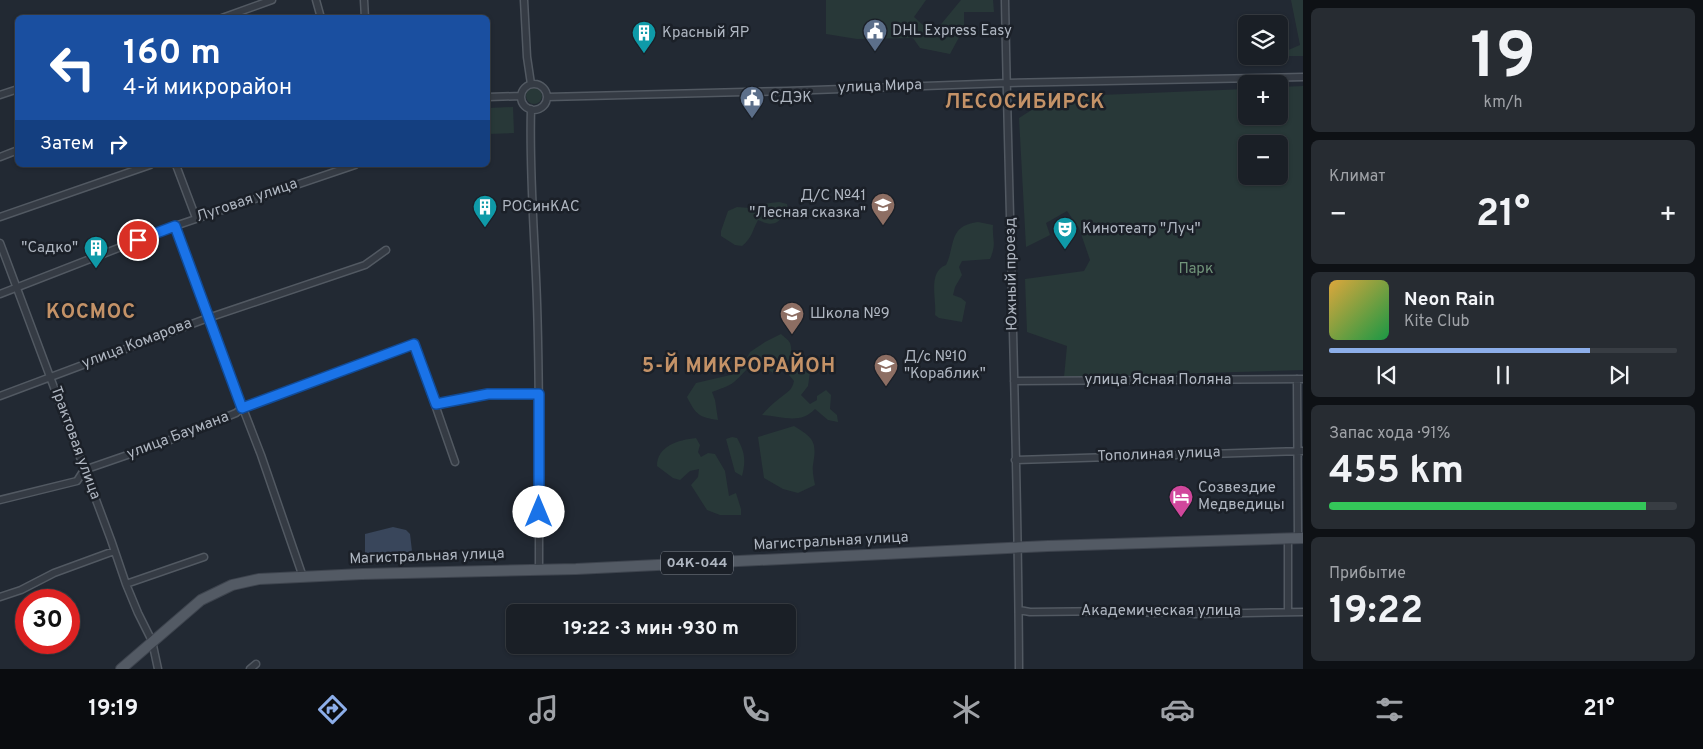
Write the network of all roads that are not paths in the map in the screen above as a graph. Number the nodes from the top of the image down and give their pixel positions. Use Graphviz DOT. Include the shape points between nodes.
graph roads {
  1 [pos="272,0"];
  2 [pos="316,0"];
  3 [pos="364,0"];
  4 [pos="524,0"];
  5 [pos="1005,0"];
  6 [pos="230,15"];
  7 [pos="320,15"];
  8 [pos="365,15"];
  9 [pos="1303,77"];
  10 [pos="1007,83"];
  11 [pos="531,84"];
  12 [pos="15,90"];
  13 [pos="0,95"];
  14 [pos="521,96"];
  15 [pos="490,97"];
  16 [pos="547,97"];
  17 [pos="531,109"];
  18 [pos="15,151"];
  19 [pos="0,156"];
  20 [pos="144,167"];
  21 [pos="177,167"];
  22 [pos="349,167"];
  23 [pos="0,217"];
  24 [pos="196,218"];
  25 [pos="175,226"];
  26 [pos="0,243"];
  27 [pos="386,250"];
  28 [pos="17,288"];
  29 [pos="0,294"];
  30 [pos="208,318"];
  31 [pos="50,377"];
  32 [pos="1300,379"];
  33 [pos="1014,381"];
  34 [pos="539,394"];
  35 [pos="0,396"];
  36 [pos="436,404"];
  37 [pos="242,408"];
  38 [pos="1300,451"];
  39 [pos="1015,460"];
  40 [pos="456,462"];
  41 [pos="84,470"];
  42 [pos="0,500"];
  43 [pos="1296,538"];
  44 [pos="1018,548"];
  45 [pos="114,551"];
  46 [pos="204,557"];
  47 [pos="539,569"];
  48 [pos="302,577"];
  49 [pos="126,584"];
  50 [pos="0,597"];
  51 [pos="1018,610"];
  52 [pos="1288,611"];
  53 [pos="1303,612"];
  54 [pos="152,641"];
  55 [pos="121,669"];
  56 [pos="158,669"];
  57 [pos="1019,669"];
  1 -- 6 [label="street"];
  2 -- 7 [label="street"];
  3 -- 8 [label="street"];
  4 -- 11 [label="street"];
  5 -- 10 [label="street, Южный проезд"];
  9 -- 10 [label="street, улица Мира"];
  10 -- 16 [label="street, улица Мира"];
  10 -- 33 [label="street, Южный проезд"];
  11 -- 14 [label="street"];
  11 -- 16 [label="street" via="541,86"];
  12 -- 13 [label="street"];
  14 -- 15 [label="street"];
  14 -- 17 [label="street" via="524,105"];
  16 -- 17 [label="street" via="542,107"];
  17 -- 34 [label="street"];
  18 -- 19 [label="street"];
  20 -- 23 [label="street"];
  21 -- 24 [label="street"];
  22 -- 24 [label="street, Луговая улица"];
  24 -- 25 [label="street, Луговая улица"];
  25 -- 28 [label="street, Луговая улица"];
  25 -- 30 [label="street"];
  26 -- 28 [label="street, Трактовая улица"];
  27 -- 30 [label="street, улица Комарова" via="364,264"];
  28 -- 29 [label="street, Луговая улица"];
  28 -- 31 [label="street, Трактовая улица"];
  30 -- 31 [label="street, улица Комарова"];
  30 -- 37 [label="street"];
  31 -- 35 [label="street, улица Комарова"];
  31 -- 41 [label="street, Трактовая улица"];
  32 -- 33 [label="street, улица Ясная Поляна"];
  32 -- 38 [label="street"];
  33 -- 39 [label="street, Южный проезд"];
  34 -- 36 [label="street" via="488,394"];
  34 -- 47 [label="street"];
  36 -- 37 [label="street, улица Баумана" via="414,344"];
  36 -- 40 [label="street"];
  37 -- 41 [label="street, улица Баумана" via="166,442"];
  37 -- 48 [label="street"];
  38 -- 39 [label="street, Тополиная улица"];
  38 -- 43 [label="street"];
  39 -- 44 [label="street, Южный проезд"];
  41 -- 42 [label="street, улица Баумана" via="77,481"];
  41 -- 45 [label="street, Трактовая улица"];
  43 -- 44 [label="main road, Магистральная улица / 04К-044"];
  43 -- 52 [label="street"];
  44 -- 47 [label="main road, Магистральная улица / 04К-044"];
  44 -- 51 [label="street, Южный проезд"];
  45 -- 49 [label="street, Трактовая улица"];
  45 -- 50 [label="street"];
  46 -- 49 [label="street"];
  47 -- 48 [label="main road, Магистральная улица / 04К-044"];
  48 -- 54 [label="main road, Магистральная улица / 04К-044" via="247,581 215,592"];
  49 -- 54 [label="street, Трактовая улица"];
  51 -- 52 [label="street, Академическая улица" via="1156,613 1176,610 1194,614"];
  51 -- 57 [label="street, Южный проезд"];
  52 -- 53 [label="street, Академическая улица"];
  54 -- 55 [label="main road, Магистральная улица / 04К-044"];
  54 -- 56 [label="street, Трактовая улица"];
}
